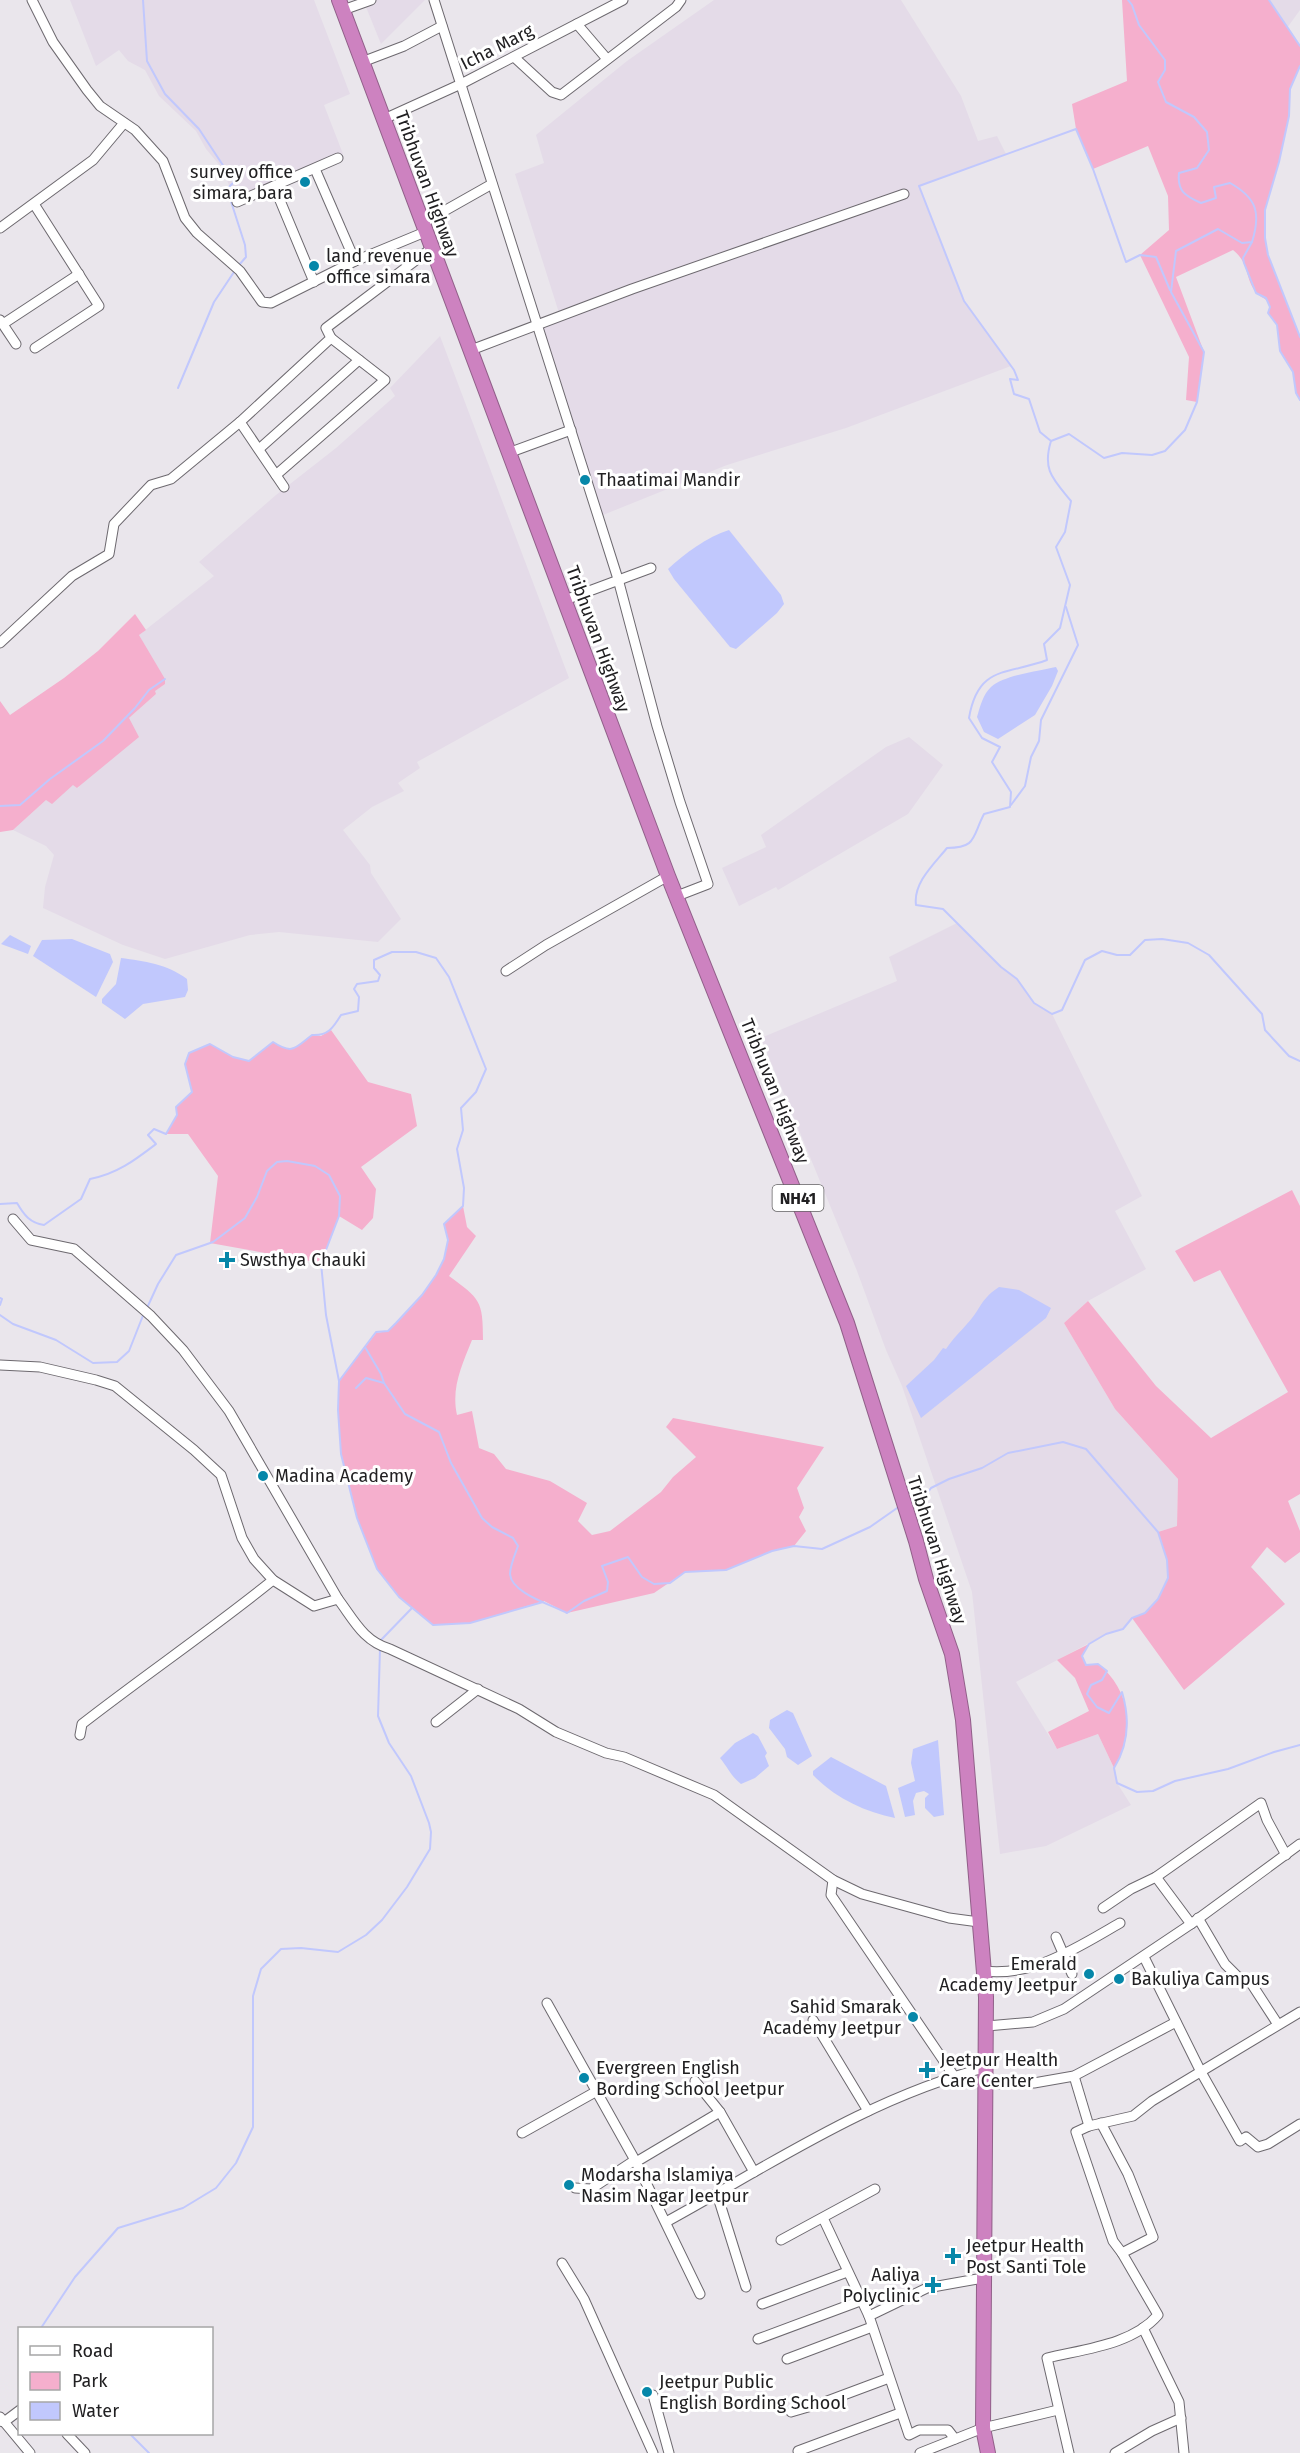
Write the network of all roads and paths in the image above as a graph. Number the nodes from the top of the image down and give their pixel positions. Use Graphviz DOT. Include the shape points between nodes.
graph roads {
  1 [pos="32,0"];
  2 [pos="371,0"];
  3 [pos="434,0"];
  4 [pos="623,0"];
  5 [pos="681,0"];
  6 [pos="341,5"];
  7 [pos="577,24"];
  8 [pos="442,26"];
  9 [pos="514,57"];
  10 [pos="607,59"];
  11 [pos="362,63"];
  12 [pos="461,84"];
  13 [pos="384,119"];
  14 [pos="124,123"];
  15 [pos="339,158"];
  16 [pos="315,169"];
  17 [pos="492,184"];
  18 [pos="274,186"];
  19 [pos="904,194"];
  20 [pos="237,202"];
  21 [pos="34,204"];
  22 [pos="0,228"];
  23 [pos="424,228"];
  24 [pos="432,248"];
  25 [pos="355,261"];
  26 [pos="79,274"];
  27 [pos="314,282"];
  28 [pos="1,322"];
  29 [pos="538,324"];
  30 [pos="331,338"];
  31 [pos="15,344"];
  32 [pos="35,348"];
  33 [pos="471,351"];
  34 [pos="359,360"];
  35 [pos="240,422"];
  36 [pos="570,429"];
  37 [pos="259,449"];
  38 [pos="508,453"];
  39 [pos="276,475"];
  40 [pos="284,487"];
  41 [pos="651,567"];
  42 [pos="618,579"];
  43 [pos="565,600"];
  44 [pos="0,643"];
  45 [pos="668,876"];
  46 [pos="677,897"];
  47 [pos="506,971"];
  48 [pos="13,1220"];
  49 [pos="0,1365"];
  50 [pos="273,1580"];
  51 [pos="338,1599"];
  52 [pos="478,1689"];
  53 [pos="436,1722"];
  54 [pos="80,1735"];
  55 [pos="1300,1844"];
  56 [pos="1286,1855"];
  57 [pos="1156,1877"];
  58 [pos="833,1880"];
  59 [pos="1103,1908"];
  60 [pos="1195,1921"];
  61 [pos="979,1922"];
  62 [pos="1120,1923"];
  63 [pos="1056,1937"];
  64 [pos="1062,1955"];
  65 [pos="1143,1957"];
  66 [pos="984,1971"];
  67 [pos="1072,1974"];
  68 [pos="547,2003"];
  69 [pos="1300,2012"];
  70 [pos="813,2020"];
  71 [pos="1176,2022"];
  72 [pos="1277,2024"];
  73 [pos="987,2026"];
  74 [pos="988,2067"];
  75 [pos="1202,2072"];
  76 [pos="954,2076"];
  77 [pos="1074,2076"];
  78 [pos="695,2081"];
  79 [pos="987,2084"];
  80 [pos="597,2091"];
  81 [pos="868,2111"];
  82 [pos="720,2112"];
  83 [pos="1101,2123"];
  84 [pos="1300,2124"];
  85 [pos="1089,2126"];
  86 [pos="522,2133"];
  87 [pos="636,2162"];
  88 [pos="754,2172"];
  89 [pos="575,2188"];
  90 [pos="875,2189"];
  91 [pos="717,2194"];
  92 [pos="823,2218"];
  93 [pos="666,2222"];
  94 [pos="781,2240"];
  95 [pos="1122,2253"];
  96 [pos="562,2263"];
  97 [pos="847,2272"];
  98 [pos="983,2278"];
  99 [pos="747,2287"];
  100 [pos="700,2294"];
  101 [pos="860,2301"];
  102 [pos="762,2304"];
  103 [pos="869,2316"];
  104 [pos="872,2327"];
  105 [pos="1143,2328"];
  106 [pos="759,2339"];
  107 [pos="787,2359"];
  108 [pos="889,2378"];
  109 [pos="653,2395"];
  110 [pos="1058,2410"];
  111 [pos="18,2411"];
  112 [pos="791,2412"];
  113 [pos="900,2412"];
  114 [pos="1181,2418"];
  115 [pos="1,2420"];
  116 [pos="983,2428"];
  117 [pos="69,2435"];
  118 [pos="955,2439"];
  119 [pos="1131,2443"];
  120 [pos="798,2451"];
  121 [pos="30,2453"];
  122 [pos="85,2453"];
  123 [pos="653,2453"];
  124 [pos="669,2453"];
  125 [pos="920,2453"];
  126 [pos="988,2453"];
  127 [pos="1069,2453"];
  128 [pos="1115,2453"];
  129 [pos="1134,2453"];
  130 [pos="1184,2453"];
  1 -- 14 [label="street" via="53,42 87,90 100,106"];
  2 -- 6 [label="street"];
  3 -- 8 [label="street"];
  4 -- 7 [label="street, Icha Marg"];
  5 -- 10 [label="street"];
  6 -- 11 [label="highway, Tribhuvan Highway / NH41"];
  7 -- 9 [label="street, Icha Marg"];
  7 -- 10 [label="street"];
  8 -- 11 [label="street"];
  8 -- 12 [label="street"];
  9 -- 10 [label="street" via="557,95"];
  9 -- 12 [label="street, Icha Marg"];
  11 -- 13 [label="highway, Tribhuvan Highway / NH41"];
  12 -- 13 [label="street, Icha Marg"];
  12 -- 17 [label="street"];
  13 -- 23 [label="highway, Tribhuvan Highway / NH41"];
  14 -- 21 [label="street" via="93,160"];
  14 -- 27 [label="street" via="163,161 185,218 237,269 262,302 271,303"];
  15 -- 16 [label="street"];
  16 -- 18 [label="street"];
  16 -- 25 [label="street"];
  17 -- 23 [label="street"];
  17 -- 29 [label="street"];
  18 -- 20 [label="street"];
  18 -- 27 [label="street"];
  19 -- 29 [label="street"];
  21 -- 22 [label="street"];
  21 -- 26 [label="street"];
  23 -- 24 [label="highway, Tribhuvan Highway / NH41"];
  23 -- 25 [label="street"];
  24 -- 30 [label="street" via="326,328"];
  24 -- 33 [label="highway, Tribhuvan Highway / NH41"];
  25 -- 27 [label="street"];
  26 -- 28 [label="street"];
  26 -- 32 [label="street" via="99,306"];
  28 -- 31 [label="street"];
  29 -- 33 [label="street"];
  29 -- 36 [label="street"];
  30 -- 34 [label="street"];
  30 -- 35 [label="street"];
  33 -- 38 [label="highway, Tribhuvan Highway / NH41"];
  34 -- 37 [label="street"];
  34 -- 39 [label="street" via="385,380"];
  35 -- 37 [label="street"];
  35 -- 44 [label="street" via="171,479 151,485 114,524 109,554 72,576"];
  36 -- 38 [label="street"];
  36 -- 42 [label="street"];
  37 -- 39 [label="street"];
  38 -- 43 [label="highway, Tribhuvan Highway / NH41"];
  39 -- 40 [label="street"];
  41 -- 42 [label="street"];
  42 -- 43 [label="street"];
  42 -- 46 [label="street" via="660,737 708,884"];
  43 -- 45 [label="highway, Tribhuvan Highway / NH41"];
  45 -- 46 [label="highway, Tribhuvan Highway / NH41"];
  45 -- 47 [label="street"];
  46 -- 61 [label="highway, Tribhuvan Highway / NH41" via="847,1323 952,1654 963,1720"];
  48 -- 51 [label="street" via="31,1240 74,1249 176,1342 229,1411"];
  49 -- 50 [label="street" via="39,1367 115,1386 221,1475 242,1538"];
  50 -- 51 [label="street" via="314,1606"];
  50 -- 54 [label="street" via="212,1630 82,1724"];
  51 -- 52 [label="street" via="376,1645"];
  52 -- 53 [label="street"];
  52 -- 58 [label="street" via="556,1731 714,1794"];
  55 -- 56 [label="street"];
  56 -- 57 [label="street" via="1261,1803"];
  56 -- 60 [label="street"];
  57 -- 59 [label="street"];
  57 -- 60 [label="street"];
  58 -- 61 [label="street" via="873,1897"];
  58 -- 76 [label="street" via="831,1895"];
  60 -- 65 [label="street"];
  60 -- 72 [label="street" via="1225,1964 1251,1983"];
  61 -- 66 [label="highway, Tribhuvan Highway / NH41"];
  62 -- 64 [label="street"];
  63 -- 64 [label="street"];
  64 -- 66 [label="street" via="1025,1969"];
  64 -- 67 [label="street"];
  65 -- 71 [label="street"];
  65 -- 73 [label="street" via="1064,2009 1032,2022"];
  66 -- 73 [label="highway, Tribhuvan Highway / NH41"];
  68 -- 80 [label="street"];
  69 -- 72 [label="street"];
  70 -- 81 [label="street"];
  71 -- 75 [label="street"];
  71 -- 77 [label="street"];
  72 -- 75 [label="street"];
  73 -- 74 [label="highway, Tribhuvan Highway / NH41"];
  74 -- 76 [label="street"];
  74 -- 79 [label="highway, Tribhuvan Highway / NH41"];
  75 -- 83 [label="street" via="1133,2116"];
  75 -- 84 [label="street" via="1240,2140 1246,2137 1258,2147"];
  76 -- 81 [label="street"];
  77 -- 79 [label="street" via="1034,2083"];
  77 -- 85 [label="street"];
  78 -- 82 [label="street"];
  79 -- 98 [label="highway, Tribhuvan Highway / NH41"];
  80 -- 86 [label="street"];
  80 -- 87 [label="street"];
  81 -- 88 [label="street"];
  82 -- 87 [label="street"];
  82 -- 88 [label="street"];
  83 -- 85 [label="street"];
  83 -- 95 [label="street" via="1128,2174 1153,2237"];
  85 -- 95 [label="street" via="1076,2132 1113,2241"];
  87 -- 89 [label="street" via="591,2190"];
  87 -- 93 [label="street"];
  88 -- 91 [label="street"];
  90 -- 92 [label="street"];
  91 -- 93 [label="street"];
  91 -- 99 [label="street"];
  92 -- 94 [label="street"];
  92 -- 97 [label="street"];
  93 -- 100 [label="street"];
  95 -- 105 [label="street" via="1158,2315"];
  96 -- 123 [label="street" via="584,2299"];
  97 -- 101 [label="street"];
  97 -- 102 [label="street"];
  98 -- 103 [label="street" via="927,2288"];
  98 -- 116 [label="highway, Tribhuvan Highway / NH41"];
  101 -- 103 [label="street"];
  101 -- 106 [label="street"];
  103 -- 104 [label="street"];
  104 -- 107 [label="street"];
  104 -- 108 [label="street"];
  105 -- 110 [label="street" via="1123,2339 1047,2358"];
  105 -- 114 [label="street" via="1176,2396"];
  108 -- 112 [label="street"];
  108 -- 113 [label="street"];
  109 -- 124 [label="street"];
  110 -- 116 [label="street"];
  110 -- 127 [label="street"];
  111 -- 115 [label="street"];
  113 -- 118 [label="street" via="909,2435 919,2430 948,2430"];
  113 -- 120 [label="street"];
  114 -- 119 [label="street"];
  114 -- 130 [label="street"];
  115 -- 121 [label="street"];
  116 -- 118 [label="street"];
  116 -- 126 [label="highway, Tribhuvan Highway / NH41"];
  117 -- 122 [label="street"];
  118 -- 125 [label="street"];
  119 -- 128 [label="street"];
  119 -- 129 [label="street"];
}
